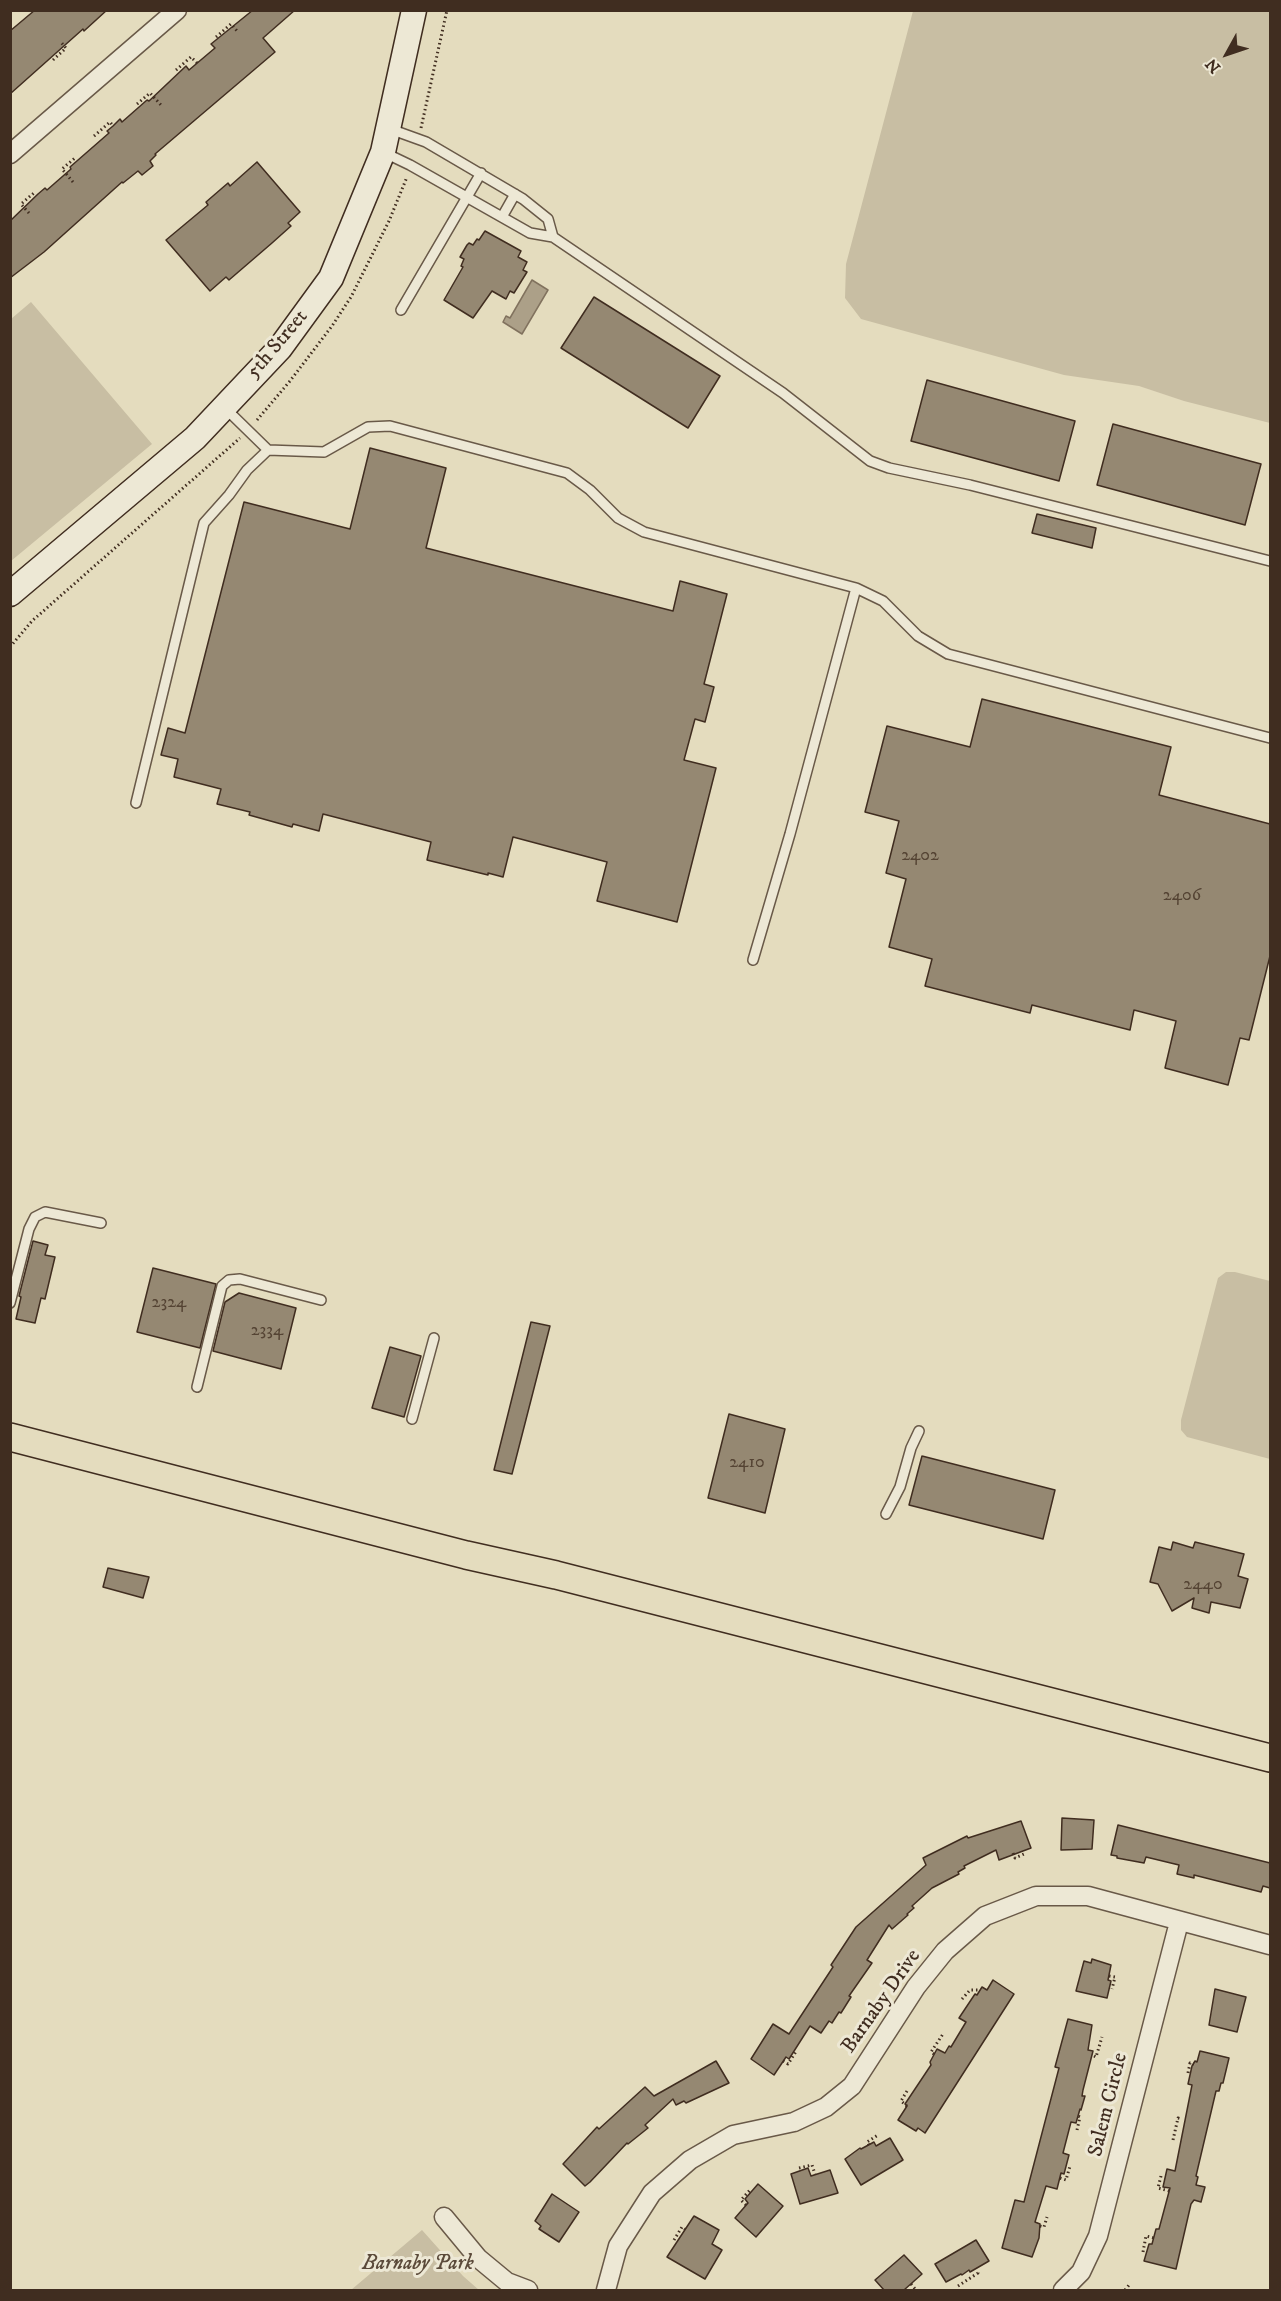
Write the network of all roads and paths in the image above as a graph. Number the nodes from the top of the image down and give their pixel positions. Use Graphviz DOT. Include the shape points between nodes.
graph roads {
  1 [pos="177,10"];
  2 [pos="414,10"];
  3 [pos="447,10"];
  4 [pos="238,32"];
  5 [pos="216,37"];
  6 [pos="60,41"];
  7 [pos="53,60"];
  8 [pos="197,63"];
  9 [pos="176,70"];
  10 [pos="137,104"];
  11 [pos="161,105"];
  12 [pos="113,126"];
  13 [pos="422,127"];
  14 [pos="389,129"];
  15 [pos="94,136"];
  16 [pos="382,152"];
  17 [pos="10,154"];
  18 [pos="75,158"];
  19 [pos="481,173"];
  20 [pos="73,182"];
  21 [pos="36,192"];
  22 [pos="515,194"];
  23 [pos="468,197"];
  24 [pos="28,213"];
  25 [pos="502,217"];
  26 [pos="553,237"];
  27 [pos="401,310"];
  28 [pos="224,407"];
  29 [pos="231,448"];
  30 [pos="268,450"];
  31 [pos="1270,561"];
  32 [pos="856,588"];
  33 [pos="10,594"];
  34 [pos="10,646"];
  35 [pos="1270,738"];
  36 [pos="136,803"];
  37 [pos="753,960"];
  38 [pos="101,1223"];
  39 [pos="321,1300"];
  40 [pos="10,1303"];
  41 [pos="434,1338"];
  42 [pos="197,1387"];
  43 [pos="412,1419"];
  44 [pos="919,1431"];
  45 [pos="10,1437"];
  46 [pos="886,1514"];
  47 [pos="1270,1758"];
  48 [pos="1013,1853"];
  49 [pos="1024,1854"];
  50 [pos="1179,1922"];
  51 [pos="1270,1945"];
  52 [pos="1109,1976"];
  53 [pos="1112,1989"];
  54 [pos="980,1990"];
  55 [pos="962,1999"];
  56 [pos="943,2034"];
  57 [pos="1102,2037"];
  58 [pos="797,2050"];
  59 [pos="934,2054"];
  60 [pos="1094,2056"];
  61 [pos="783,2061"];
  62 [pos="1194,2064"];
  63 [pos="1188,2073"];
  64 [pos="907,2091"];
  65 [pos="908,2108"];
  66 [pos="1078,2116"];
  67 [pos="1182,2119"];
  68 [pos="1077,2130"];
  69 [pos="878,2135"];
  70 [pos="1173,2140"];
  71 [pos="869,2145"];
  72 [pos="1070,2166"];
  73 [pos="799,2169"];
  74 [pos="815,2174"];
  75 [pos="1161,2176"];
  76 [pos="1060,2178"];
  77 [pos="750,2190"];
  78 [pos="1169,2191"];
  79 [pos="746,2205"];
  80 [pos="444,2217"];
  81 [pos="1047,2217"];
  82 [pos="1040,2226"];
  83 [pos="686,2230"];
  84 [pos="1154,2238"];
  85 [pos="674,2240"];
  86 [pos="1143,2252"];
  87 [pos="977,2271"];
  88 [pos="911,2284"];
  89 [pos="1129,2285"];
  90 [pos="958,2286"];
  91 [pos="528,2290"];
  92 [pos="606,2290"];
  93 [pos="916,2290"];
  94 [pos="1063,2290"];
  95 [pos="1125,2290"];
  1 -- 17 [label="street"];
  2 -- 14 [label="street, 5th Street"];
  3 -- 13 [label="path"];
  4 -- 5 [label="path" via="231,24"];
  6 -- 7 [label="path" via="66,48"];
  8 -- 9 [label="path" via="191,57"];
  10 -- 11 [label="path" via="150,93"];
  12 -- 15 [label="path" via="110,122"];
  14 -- 16 [label="street, 5th Street"];
  14 -- 19 [label="lane" via="426,142"];
  16 -- 23 [label="lane"];
  16 -- 28 [label="street, 5th Street" via="331,278 280,348"];
  18 -- 20 [label="path" via="62,169"];
  19 -- 22 [label="lane"];
  19 -- 23 [label="lane"];
  21 -- 24 [label="path" via="21,204"];
  22 -- 25 [label="lane"];
  22 -- 26 [label="lane" via="548,219"];
  23 -- 25 [label="lane"];
  23 -- 27 [label="lane"];
  25 -- 26 [label="lane" via="530,233"];
  26 -- 31 [label="lane" via="783,393 870,460 889,468"];
  28 -- 30 [label="lane"];
  28 -- 33 [label="street, 5th Street" via="195,438"];
  29 -- 34 [label="path" via="32,621"];
  30 -- 32 [label="lane" via="324,452 368,427 390,426 567,473 618,518 644,532"];
  30 -- 36 [label="lane" via="204,523"];
  32 -- 35 [label="lane" via="883,601 918,636 948,654"];
  32 -- 37 [label="lane"];
  38 -- 40 [label="lane" via="45,1212 35,1217 28,1230"];
  39 -- 42 [label="lane" via="240,1279 229,1280 222,1286"];
  41 -- 43 [label="lane"];
  44 -- 46 [label="lane" via="900,1487"];
  45 -- 47 [label="main road"];
  48 -- 49 [label="path" via="1014,1858"];
  50 -- 51 [label="street, Barnaby Drive"];
  50 -- 92 [label="street, Barnaby Drive" via="1088,1896 1036,1896 985,1916 945,1951 916,1988 852,2086 826,2107 794,2122 733,2135 690,2160 652,2193 618,2246"];
  50 -- 94 [label="street, Salem Circle" via="1098,2236 1081,2272"];
  52 -- 53 [label="path" via="1115,1977"];
  54 -- 55 [label="path" via="970,1990"];
  56 -- 59 [label="path" via="931,2052"];
  57 -- 60 [label="path"];
  58 -- 61 [label="path" via="788,2064"];
  62 -- 63 [label="path" via="1190,2063"];
  64 -- 65 [label="path" via="901,2100"];
  66 -- 68 [label="path"];
  67 -- 70 [label="path" via="1178,2118"];
  69 -- 71 [label="path" via="867,2142"];
  72 -- 76 [label="path" via="1066,2180"];
  73 -- 74 [label="path" via="812,2165"];
  75 -- 78 [label="path" via="1158,2188"];
  77 -- 79 [label="path" via="741,2200"];
  80 -- 91 [label="street" via="478,2258 507,2282"];
  81 -- 82 [label="path" via="1044,2227"];
  83 -- 85 [label="path" via="682,2228"];
  84 -- 86 [label="path" via="1146,2236"];
  87 -- 90 [label="path"];
  88 -- 93 [label="path"];
  89 -- 95 [label="path"];
}
